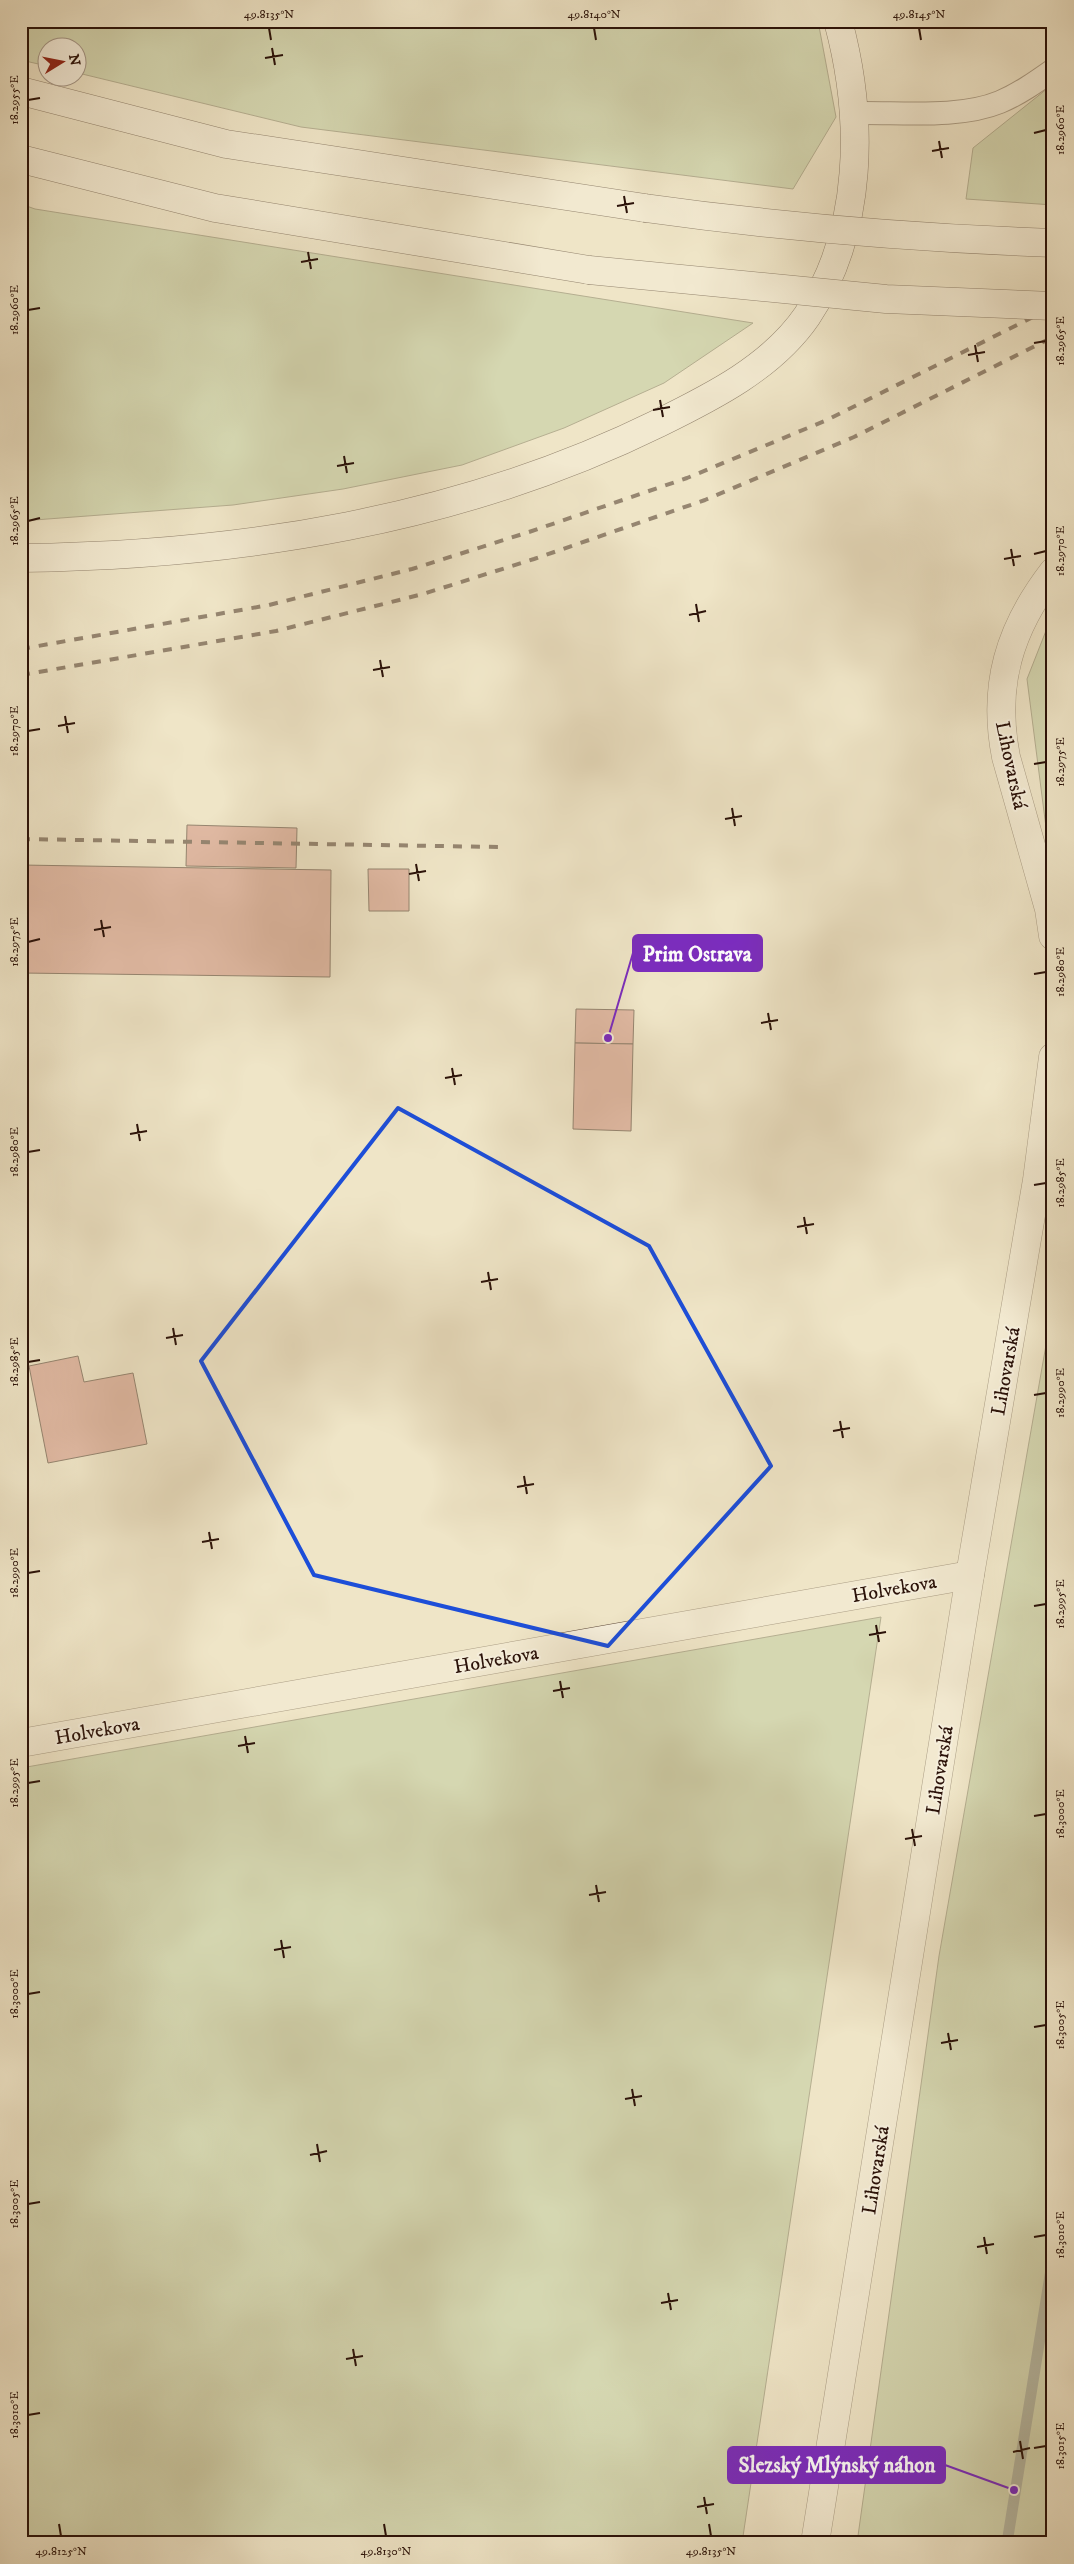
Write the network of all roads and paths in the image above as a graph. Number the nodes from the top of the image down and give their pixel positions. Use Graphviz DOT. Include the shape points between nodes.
graph roads {
  1 [pos="838,21"];
  2 [pos="1053,70"];
  3 [pos="21,91"];
  4 [pos="855,113"];
  5 [pos="21,159"];
  6 [pos="1053,243"];
  7 [pos="1053,306"];
  8 [pos="21,558"];
  9 [pos="1053,572"];
  10 [pos="1053,936"];
  11 [pos="1053,1057"];
  12 [pos="970,1575"];
  13 [pos="21,1743"];
  14 [pos="815,2543"];
  1 -- 4 [label="main road"];
  2 -- 4 [label="lane" via="1016,94 980,107 960,111"];
  3 -- 6 [label="main road, bridge" via="226,144 645,208 818,229"];
  4 -- 8 [label="main road" via="853,176 847,216 834,263 816,302 805,319 762,361 708,398 638,433 541,474 389,519 297,536 204,548"];
  5 -- 7 [label="main road, bridge" via="215,208 589,270 886,299"];
  9 -- 10 [label="main road, Lihovarská" via="1035,596 1013,639 1003,677 1000,709 1006,757 1049,909"];
  11 -- 12 [label="main road, Lihovarská" via="1037,1180"];
  12 -- 13 [label="main road, Holvekova"];
  12 -- 14 [label="main road, Lihovarská"];
}
